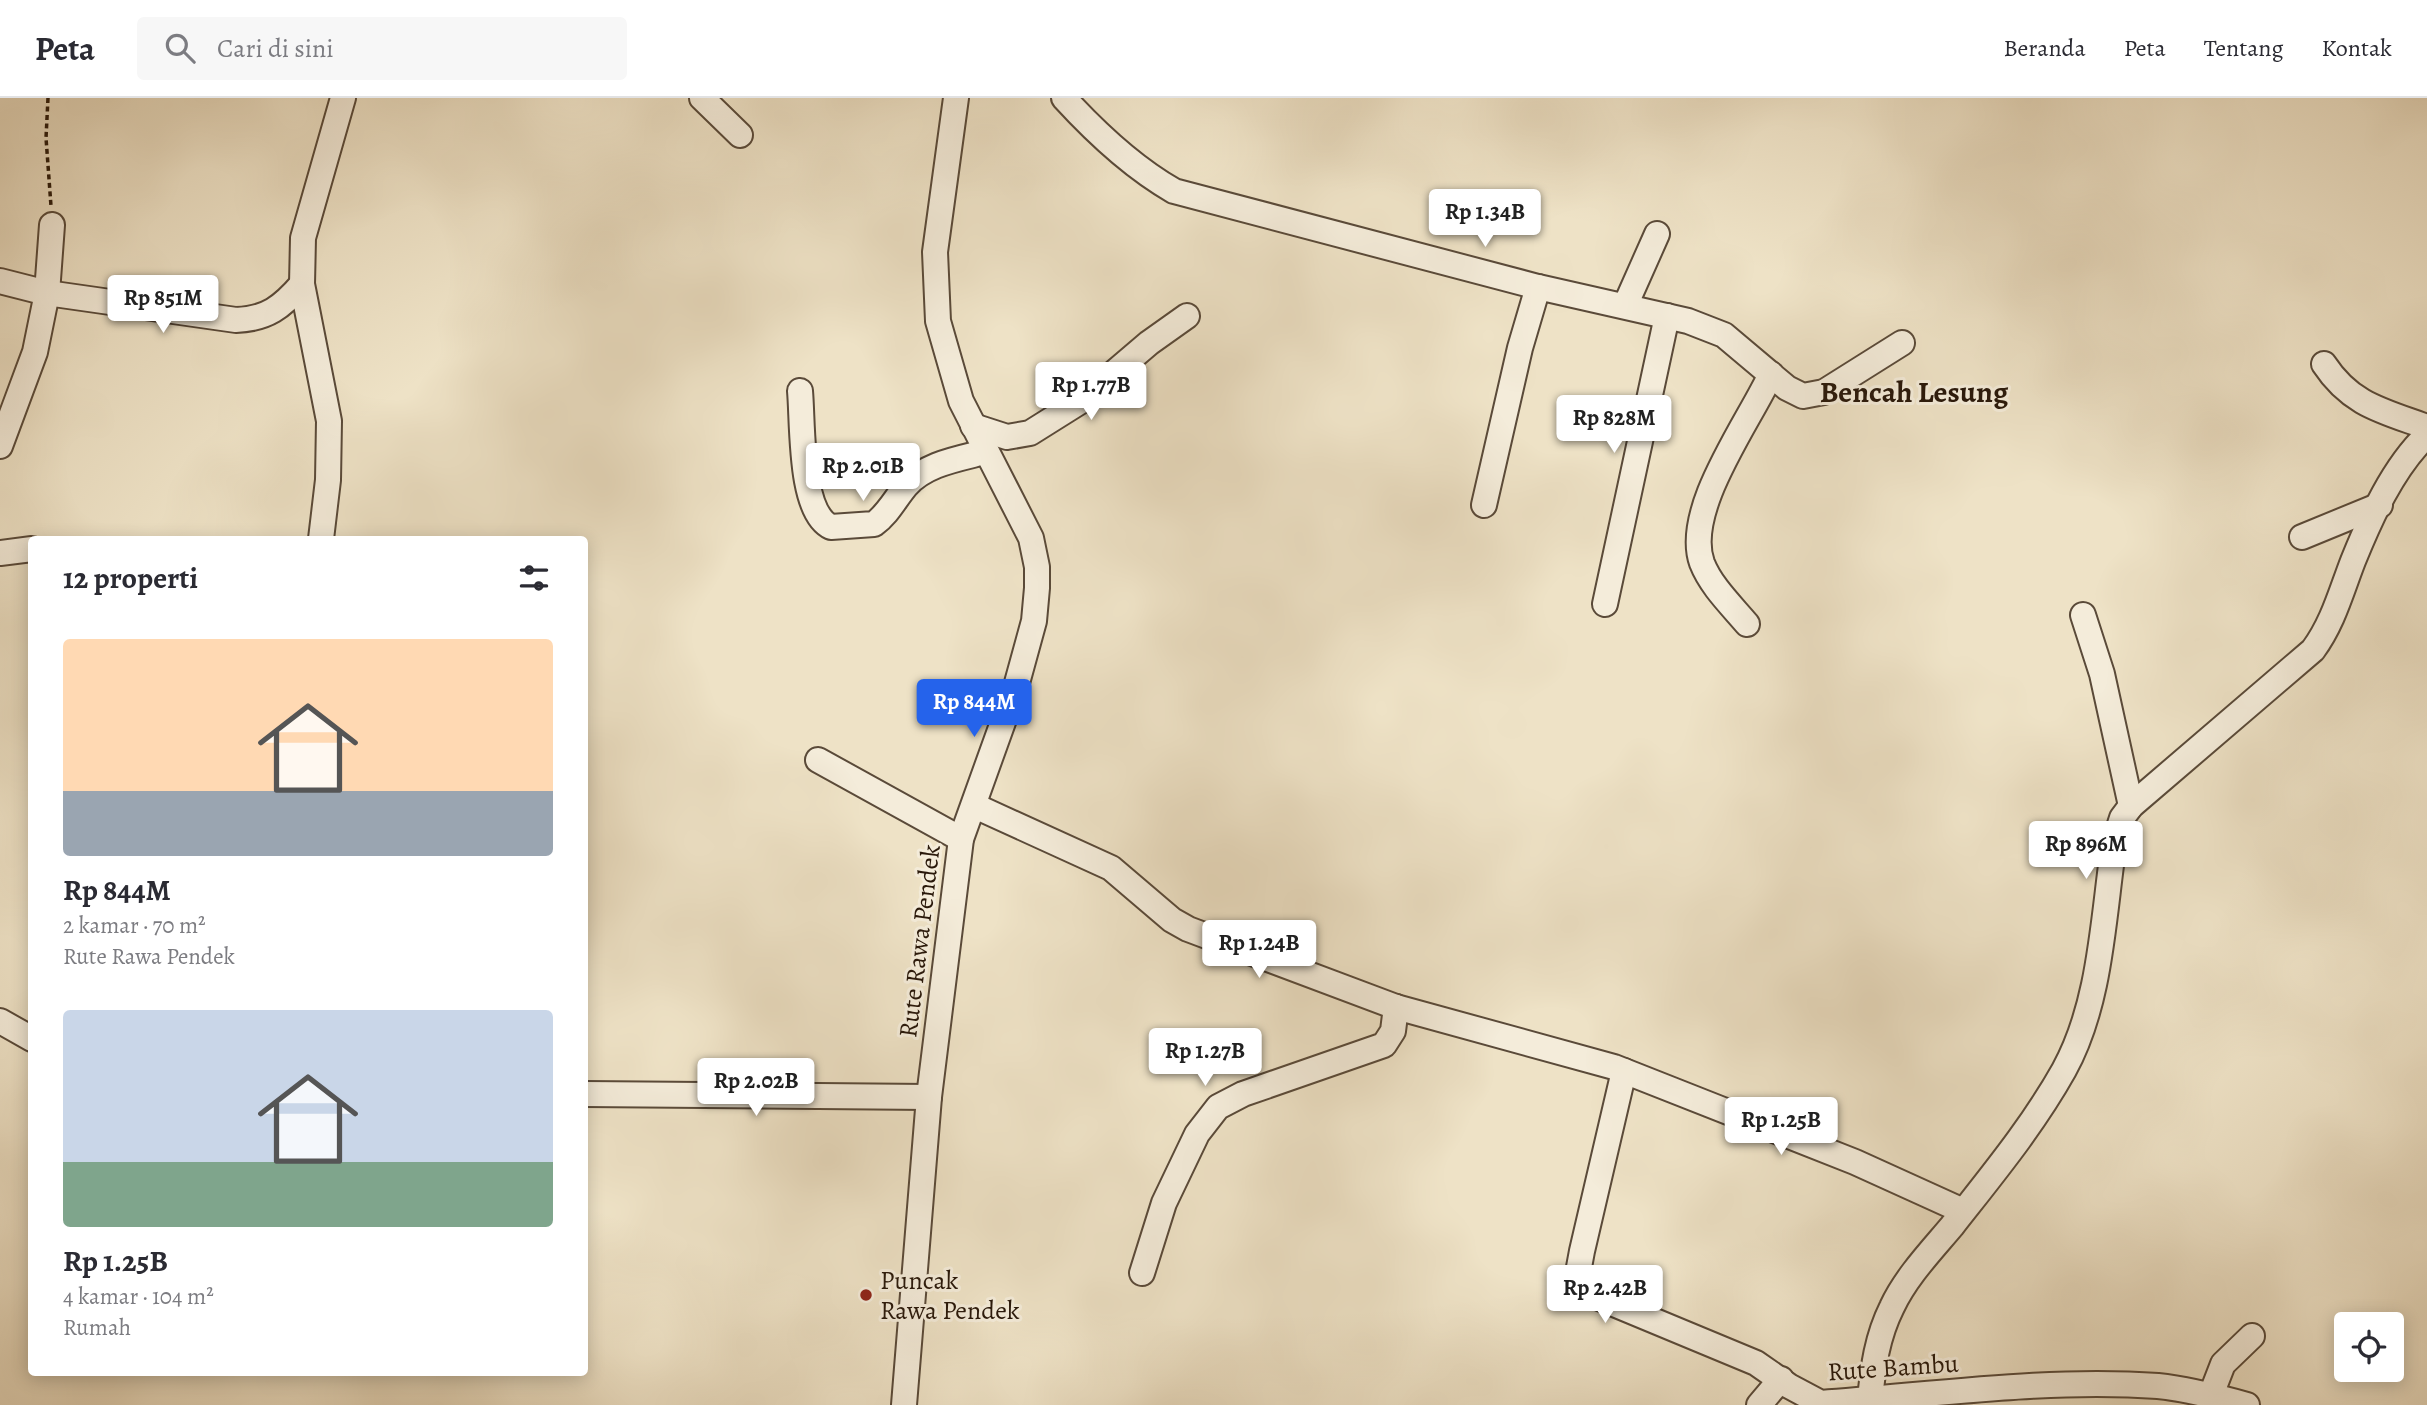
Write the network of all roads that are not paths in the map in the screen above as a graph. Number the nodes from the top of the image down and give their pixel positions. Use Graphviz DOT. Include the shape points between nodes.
graph roads {
  1 [pos="343,98"];
  2 [pos="702,98"];
  3 [pos="956,98"];
  4 [pos="1064,98"];
  5 [pos="740,135"];
  6 [pos="52,225"];
  7 [pos="1657,234"];
  8 [pos="0,281"];
  9 [pos="302,284"];
  10 [pos="1538,287"];
  11 [pos="47,293"];
  12 [pos="1625,306"];
  13 [pos="1187,316"];
  14 [pos="1667,316"];
  15 [pos="1902,343"];
  16 [pos="2324,364"];
  17 [pos="1772,374"];
  18 [pos="800,391"];
  19 [pos="973,426"];
  20 [pos="2427,427"];
  21 [pos="2427,435"];
  22 [pos="0,445"];
  23 [pos="985,452"];
  24 [pos="1483,505"];
  25 [pos="2380,505"];
  26 [pos="321,536"];
  27 [pos="2302,537"];
  28 [pos="28,550"];
  29 [pos="0,553"];
  30 [pos="1605,604"];
  31 [pos="2083,615"];
  32 [pos="1747,624"];
  33 [pos="818,760"];
  34 [pos="975,806"];
  35 [pos="2131,806"];
  36 [pos="961,839"];
  37 [pos="1396,1007"];
  38 [pos="0,1021"];
  39 [pos="28,1037"];
  40 [pos="1619,1069"];
  41 [pos="588,1094"];
  42 [pos="929,1097"];
  43 [pos="1963,1211"];
  44 [pos="1142,1273"];
  45 [pos="2252,1336"];
  46 [pos="1780,1379"];
  47 [pos="2211,1395"];
  48 [pos="1870,1400"];
  49 [pos="904,1405"];
  50 [pos="1759,1405"];
  51 [pos="2247,1405"];
  1 -- 9 [label="street" via="303,238"];
  2 -- 5 [label="street"];
  3 -- 19 [label="street, Rute Rawa Pendek" via="938,218 935,291 945,353"];
  4 -- 10 [label="street" via="1110,145 1174,191"];
  6 -- 11 [label="street"];
  7 -- 12 [label="street"];
  8 -- 11 [label="street"];
  9 -- 11 [label="street" via="275,311 236,320"];
  9 -- 26 [label="street" via="329,421"];
  10 -- 12 [label="street"];
  10 -- 24 [label="street"];
  11 -- 22 [label="street" via="32,366"];
  12 -- 14 [label="street"];
  13 -- 19 [label="street" via="1081,401 1030,433 1007,438"];
  14 -- 17 [label="street" via="1724,335"];
  14 -- 30 [label="street"];
  15 -- 17 [label="street" via="1816,396 1798,395"];
  16 -- 20 [label="street" via="2335,381 2363,404"];
  17 -- 32 [label="street" via="1714,481 1705,502 1698,544 1710,578"];
  18 -- 23 [label="street" via="810,499 817,516 831,527 874,524 923,472"];
  19 -- 23 [label="street, Rute Rawa Pendek"];
  21 -- 25 [label="street"];
  23 -- 34 [label="street, Rute Rawa Pendek" via="1026,525 1037,588 1034,621 1017,683"];
  25 -- 27 [label="street"];
  25 -- 35 [label="street" via="2328,627 2313,650"];
  28 -- 29 [label="street"];
  31 -- 35 [label="street" via="2102,674"];
  33 -- 36 [label="street"];
  34 -- 36 [label="street, Rute Rawa Pendek"];
  34 -- 37 [label="street" via="1111,868 1188,929"];
  35 -- 43 [label="street" via="2114,843 2092,996 2077,1043 2038,1113"];
  36 -- 42 [label="street, Rute Rawa Pendek"];
  37 -- 40 [label="street"];
  37 -- 44 [label="street" via="1393,1031 1384,1045 1243,1094 1213,1111 1164,1203"];
  38 -- 39 [label="street"];
  40 -- 43 [label="street" via="1856,1162"];
  40 -- 46 [label="street, Rute Bambu" via="1581,1251 1579,1284 1585,1292 1756,1363"];
  41 -- 42 [label="street"];
  42 -- 49 [label="street, Rute Rawa Pendek"];
  43 -- 48 [label="street" via="1892,1306 1877,1346"];
  45 -- 47 [label="street" via="2223,1364"];
  46 -- 48 [label="street, Rute Bambu" via="1821,1404"];
  46 -- 50 [label="street"];
  47 -- 48 [label="street, Rute Bambu" via="2159,1386 2059,1385"];
  47 -- 51 [label="street, Rute Bambu"];
}
